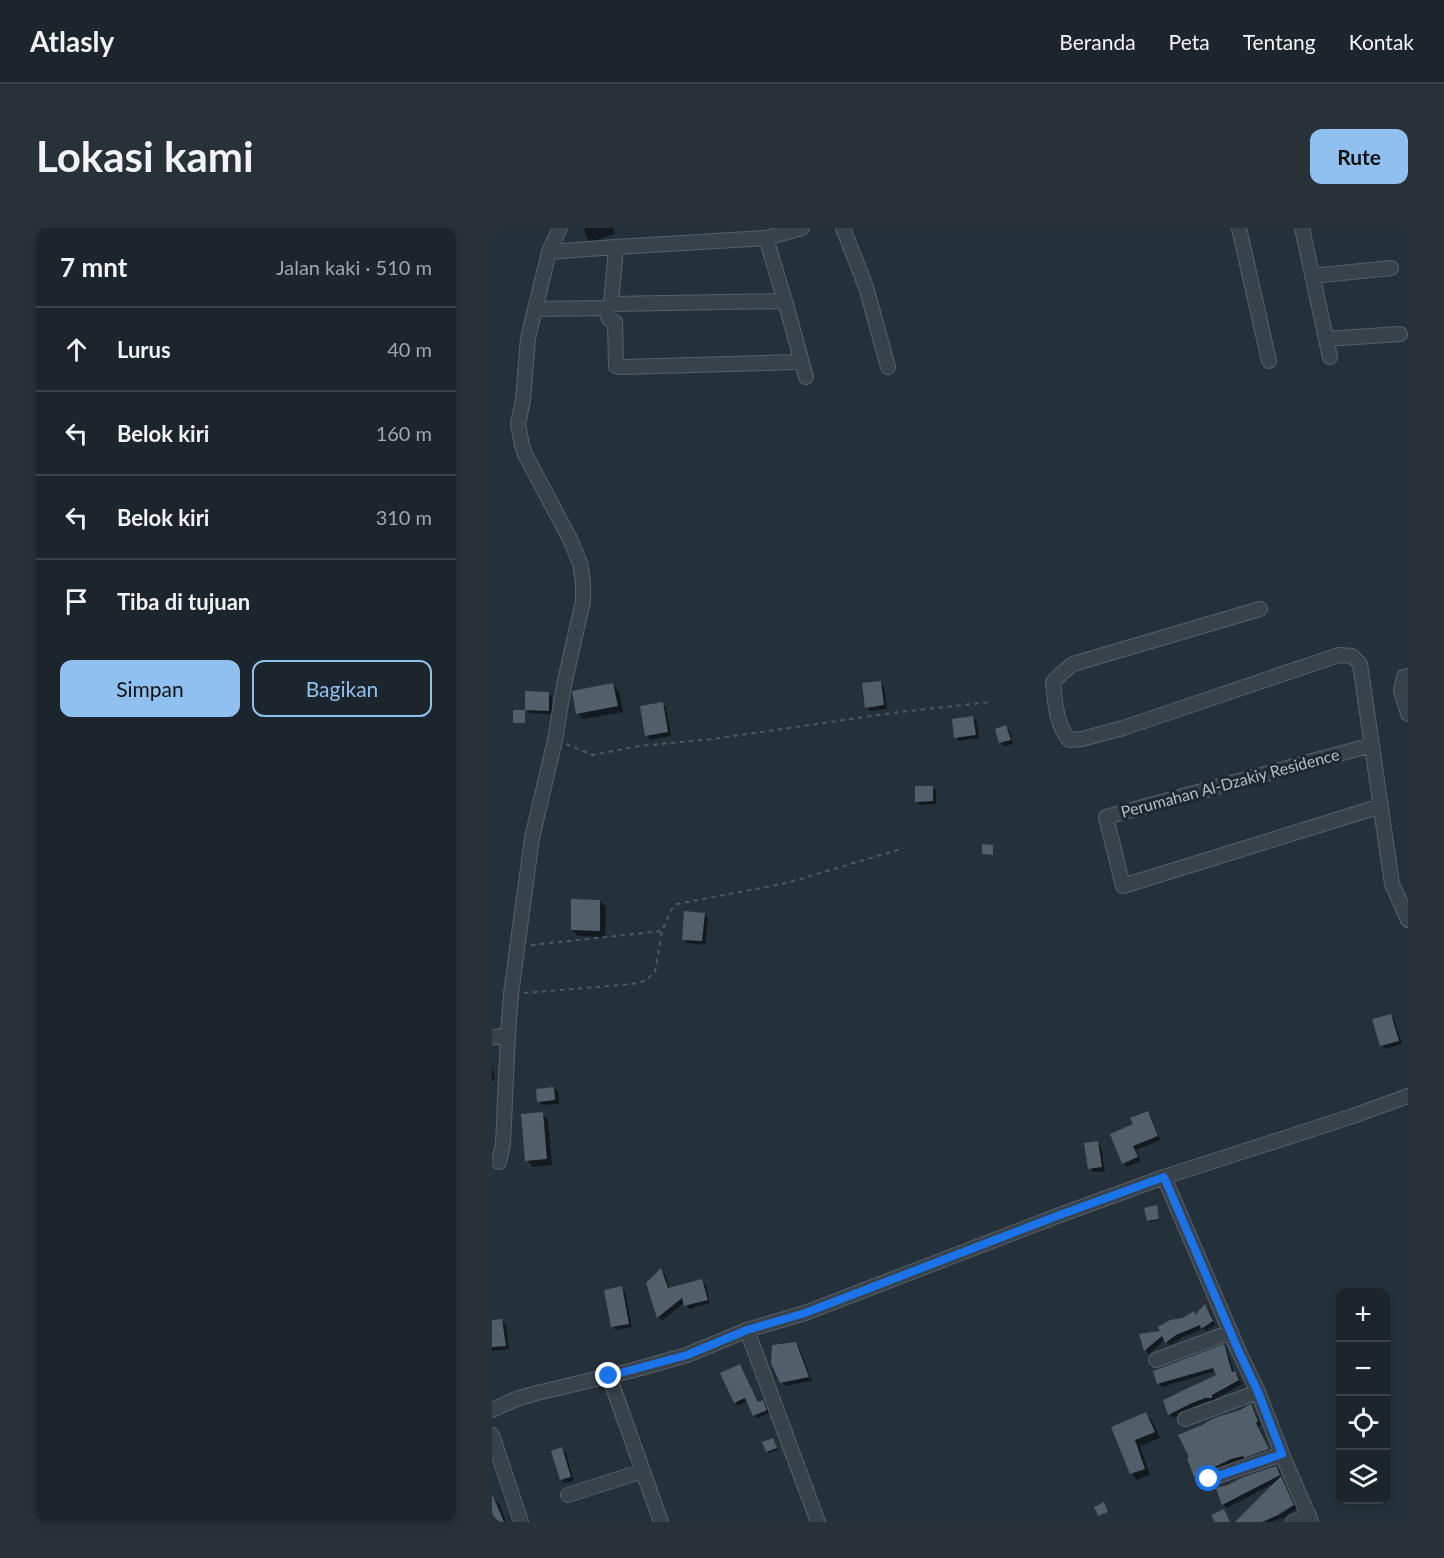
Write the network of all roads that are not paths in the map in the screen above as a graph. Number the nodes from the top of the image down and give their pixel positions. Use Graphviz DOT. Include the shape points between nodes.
graph roads {
  1 [pos="560,228"];
  2 [pos="802,228"];
  3 [pos="843,228"];
  4 [pos="1239,228"];
  5 [pos="1302,228"];
  6 [pos="766,238"];
  7 [pos="616,247"];
  8 [pos="549,252"];
  9 [pos="1391,268"];
  10 [pos="1312,276"];
  11 [pos="785,301"];
  12 [pos="608,306"];
  13 [pos="535,309"];
  14 [pos="1400,334"];
  15 [pos="1326,339"];
  16 [pos="1330,357"];
  17 [pos="1269,361"];
  18 [pos="801,362"];
  19 [pos="888,367"];
  20 [pos="806,376"];
  21 [pos="1260,609"];
  22 [pos="1408,676"];
  23 [pos="1408,714"];
  24 [pos="1372,745"];
  25 [pos="1381,806"];
  26 [pos="1408,920"];
  27 [pos="508,1034"];
  28 [pos="492,1038"];
  29 [pos="506,1094"];
  30 [pos="1408,1096"];
  31 [pos="492,1097"];
  32 [pos="499,1162"];
  33 [pos="1164,1177"];
  34 [pos="747,1330"];
  35 [pos="1231,1332"];
  36 [pos="1156,1360"];
  37 [pos="609,1376"];
  38 [pos="1258,1392"];
  39 [pos="492,1410"];
  40 [pos="1185,1419"];
  41 [pos="492,1436"];
  42 [pos="1282,1454"];
  43 [pos="643,1471"];
  44 [pos="1209,1479"];
  45 [pos="568,1496"];
  46 [pos="1310,1519"];
  47 [pos="521,1522"];
  48 [pos="661,1522"];
  49 [pos="818,1522"];
  50 [pos="1293,1522"];
  1 -- 8 [label="street"];
  2 -- 6 [label="street"];
  3 -- 19 [label="street" via="866,287"];
  4 -- 17 [label="street"];
  5 -- 10 [label="street"];
  6 -- 7 [label="street"];
  6 -- 11 [label="street"];
  7 -- 8 [label="street"];
  7 -- 12 [label="street"];
  8 -- 13 [label="street"];
  9 -- 10 [label="street"];
  10 -- 15 [label="street"];
  11 -- 12 [label="street"];
  11 -- 18 [label="street"];
  12 -- 13 [label="street"];
  12 -- 18 [label="street" via="609,319 615,322 616,366"];
  13 -- 27 [label="street" via="518,424 525,454 580,563 583,601 532,838"];
  14 -- 15 [label="street"];
  15 -- 16 [label="street"];
  18 -- 20 [label="street"];
  21 -- 24 [label="street" via="1073,664 1053,682 1063,733 1069,740 1082,739 1123,728 1339,655 1352,656 1360,664"];
  22 -- 23 [label="street" via="1401,690"];
  24 -- 25 [label="street"];
  24 -- 25 [label="street, Perumahan Al-Dzakiy Residence" via="1106,817 1123,886"];
  25 -- 26 [label="street" via="1392,884"];
  27 -- 28 [label="street"];
  27 -- 29 [label="street"];
  29 -- 31 [label="street"];
  29 -- 32 [label="street"];
  30 -- 33 [label="street"];
  33 -- 34 [label="street" via="805,1313"];
  33 -- 35 [label="street"];
  34 -- 37 [label="street" via="687,1355"];
  34 -- 49 [label="street"];
  35 -- 36 [label="street"];
  35 -- 38 [label="street"];
  37 -- 39 [label="street" via="516,1399"];
  37 -- 43 [label="street"];
  38 -- 40 [label="street"];
  38 -- 42 [label="street"];
  41 -- 47 [label="street"];
  42 -- 44 [label="street"];
  42 -- 46 [label="street"];
  43 -- 45 [label="street"];
  43 -- 48 [label="street"];
  46 -- 50 [label="street"];
}
